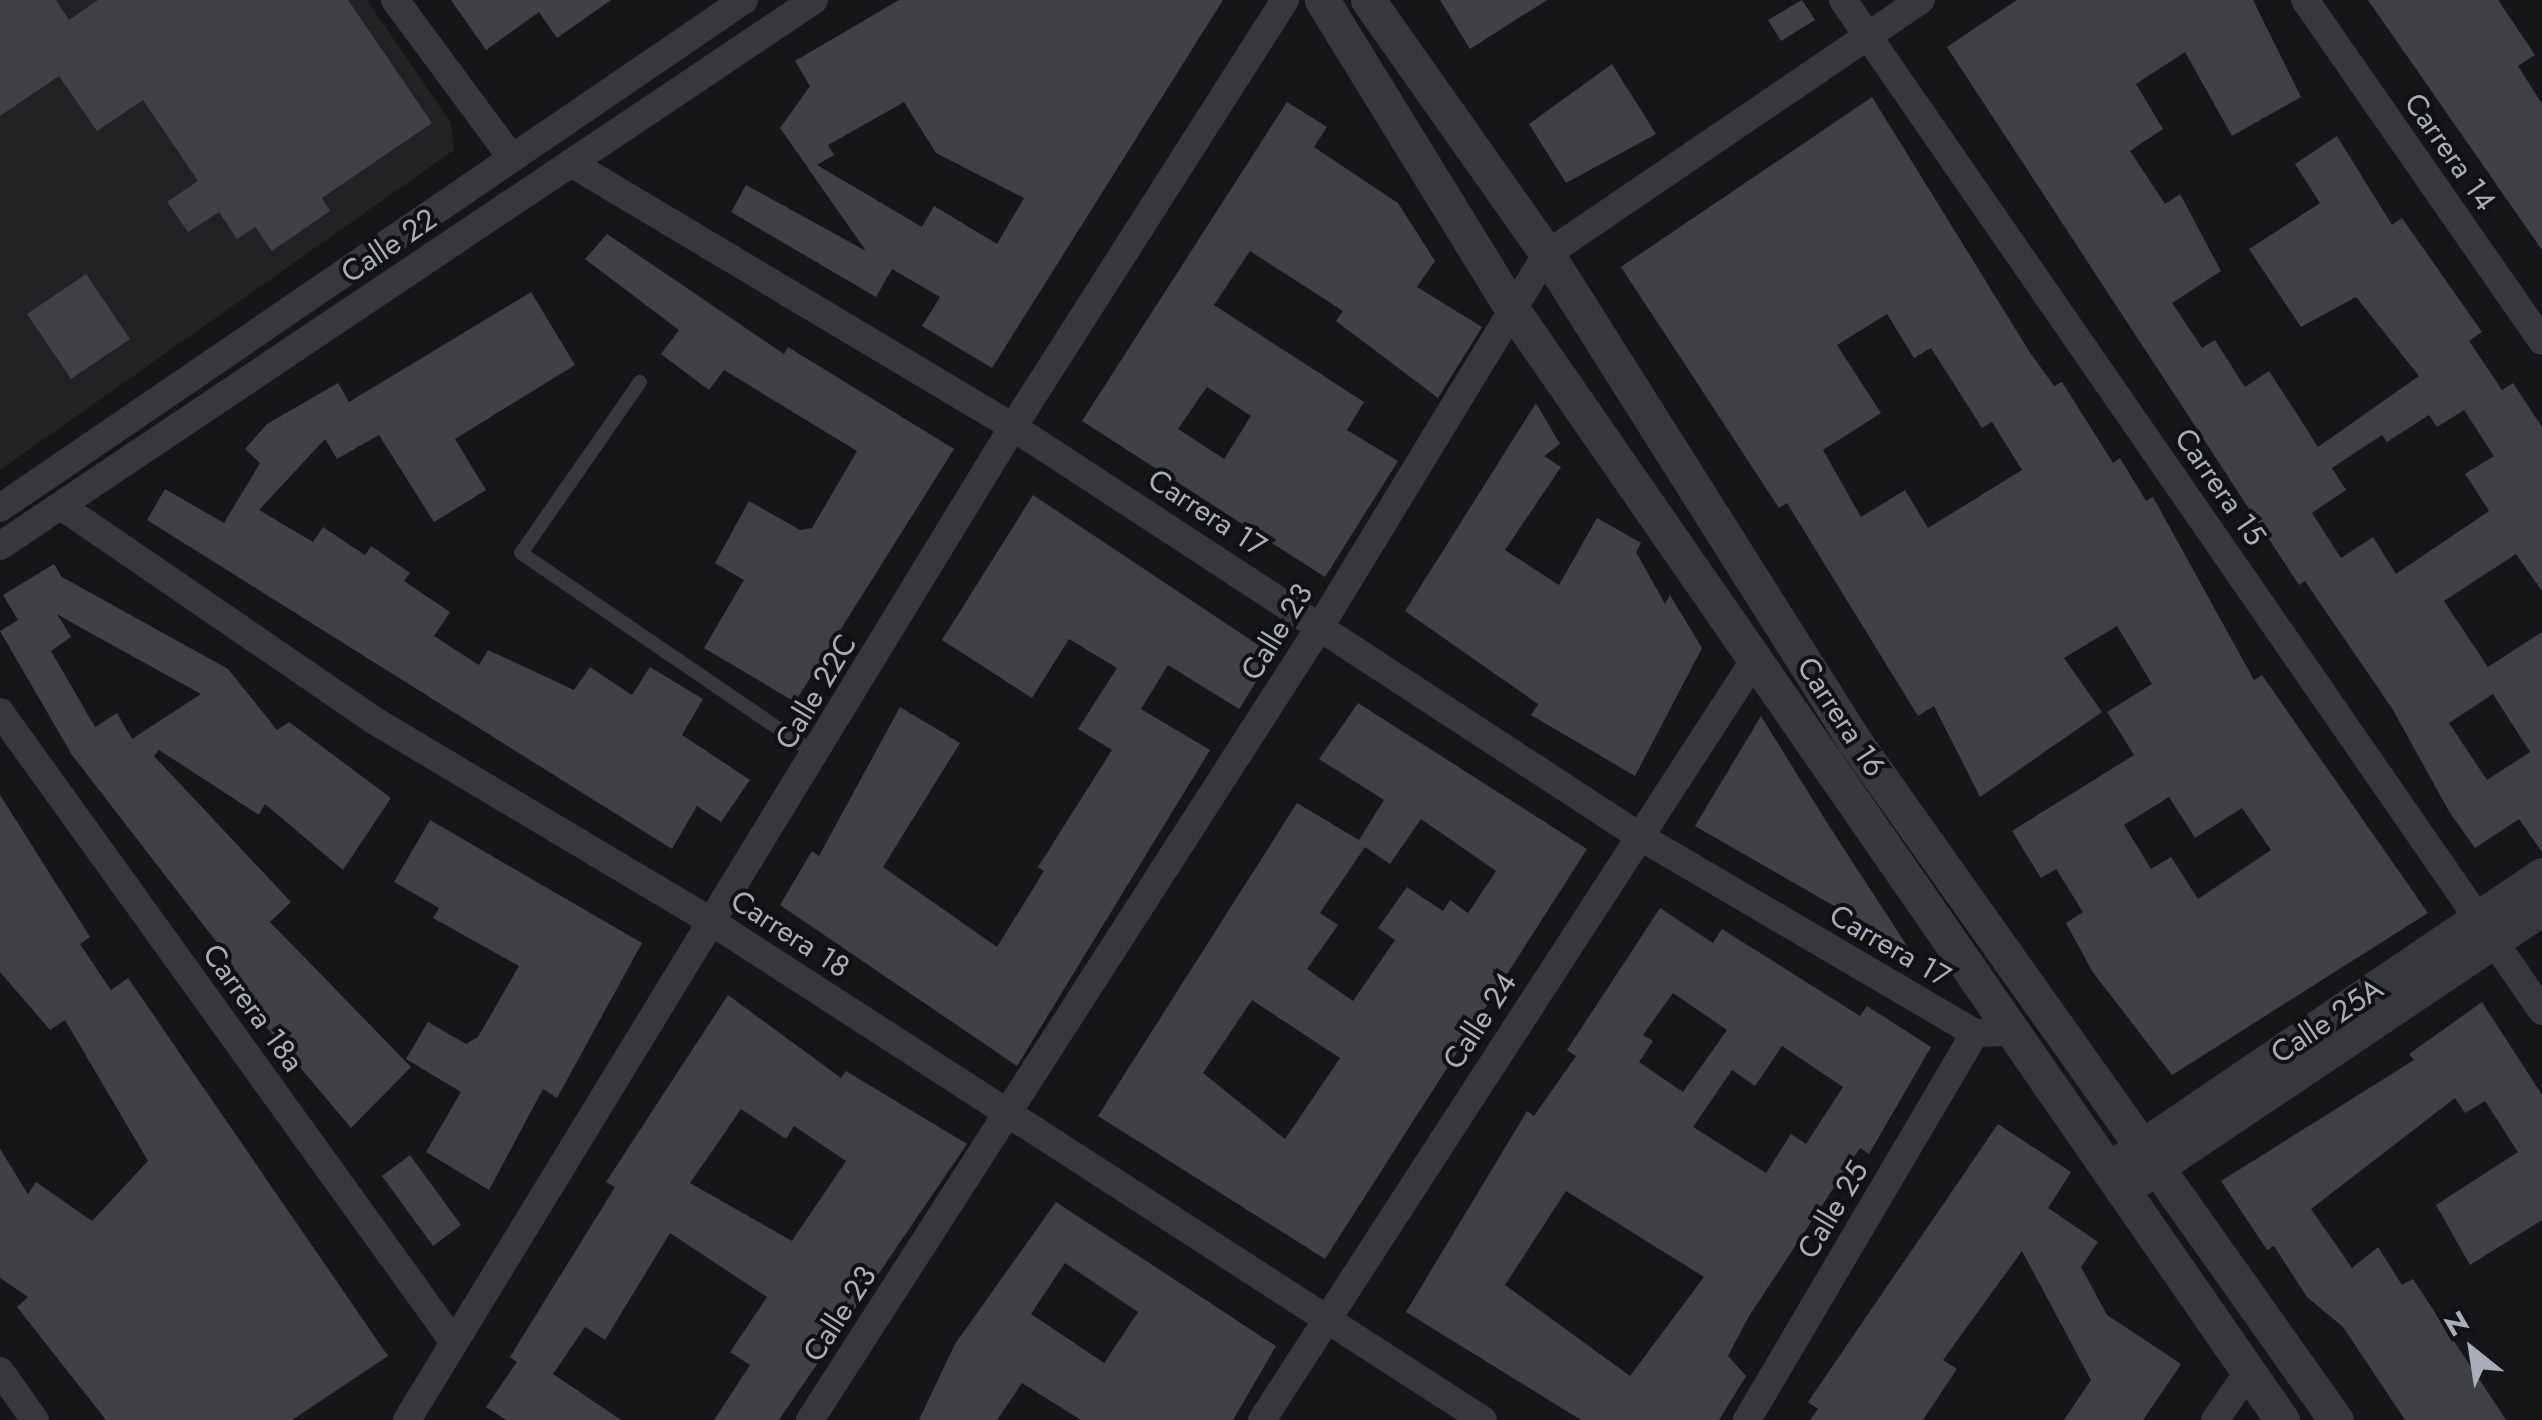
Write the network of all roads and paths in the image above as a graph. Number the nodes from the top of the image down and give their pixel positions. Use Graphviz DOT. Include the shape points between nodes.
graph roads {
  1 [pos="396,0"];
  2 [pos="744,0"];
  3 [pos="814,0"];
  4 [pos="1285,0"];
  5 [pos="1322,0"];
  6 [pos="1368,0"];
  7 [pos="1843,0"];
  8 [pos="1920,0"];
  9 [pos="2306,0"];
  10 [pos="1868,36"];
  11 [pos="512,158"];
  12 [pos="571,164"];
  13 [pos="1547,254"];
  14 [pos="1512,309"];
  15 [pos="2542,341"];
  16 [pos="640,382"];
  17 [pos="1013,427"];
  18 [pos="61,506"];
  19 [pos="0,508"];
  20 [pos="0,546"];
  21 [pos="1321,624"];
  22 [pos="1755,659"];
  23 [pos="0,712"];
  24 [pos="817,754"];
  25 [pos="1639,836"];
  26 [pos="2542,876"];
  27 [pos="2542,908"];
  28 [pos="715,924"];
  29 [pos="2487,929"];
  30 [pos="2542,1011"];
  31 [pos="2012,1032"];
  32 [pos="1976,1033"];
  33 [pos="1007,1116"];
  34 [pos="2151,1155"];
  35 [pos="2119,1177"];
  36 [pos="1322,1323"];
  37 [pos="453,1341"];
  38 [pos="0,1371"];
  39 [pos="2249,1371"];
  40 [pos="417,1416"];
  41 [pos="35,1420"];
  42 [pos="810,1420"];
  43 [pos="1262,1420"];
  44 [pos="1483,1420"];
  45 [pos="1747,1420"];
  46 [pos="2215,1420"];
  47 [pos="2282,1420"];
  48 [pos="2336,1420"];
  1 -- 11 [label="street"];
  2 -- 11 [label="street, Calle 22"];
  3 -- 12 [label="street, Calle 22"];
  4 -- 17 [label="street, Calle 22C"];
  5 -- 14 [label="street, Carrera 16"];
  6 -- 13 [label="street, Carrera 16"];
  7 -- 10 [label="street, Carrera 15"];
  8 -- 10 [label="street, Calle 23"];
  9 -- 15 [label="street, Carrera 14"];
  10 -- 13 [label="street, Calle 23"];
  10 -- 29 [label="street, Carrera 15"];
  11 -- 19 [label="street, Calle 22"];
  12 -- 17 [label="street, Carrera 17"];
  12 -- 18 [label="street, Calle 22"];
  13 -- 14 [label="street, Calle 23"];
  13 -- 34 [label="street, Carrera 16" via="1855,742"];
  14 -- 21 [label="street, Calle 23"];
  14 -- 22 [label="street, Carrera 16"];
  16 -- 24 [label="lane" via="521,553"];
  17 -- 21 [label="street, Carrera 17"];
  17 -- 24 [label="street, Calle 22C"];
  18 -- 20 [label="street, Calle 22"];
  18 -- 28 [label="street, Carrera 18" via="375,720"];
  21 -- 25 [label="street, Carrera 17"];
  21 -- 33 [label="street, Calle 23"];
  22 -- 25 [label="street, Calle 24"];
  22 -- 31 [label="street, Carrera 16"];
  23 -- 37 [label="street, Carrera 18a"];
  24 -- 28 [label="street, Calle 22C"];
  25 -- 32 [label="street, Carrera 17"];
  25 -- 36 [label="street, Calle 24"];
  26 -- 29 [label="street, Calle 25A"];
  27 -- 29 [label="street, Calle 25A"];
  28 -- 33 [label="street, Carrera 18"];
  28 -- 37 [label="street, Calle 22C"];
  29 -- 30 [label="street, Carrera 15"];
  29 -- 34 [label="street, Calle 25A"];
  31 -- 32 [label="street"];
  31 -- 35 [label="street, Carrera 16"];
  32 -- 45 [label="street, Calle 25"];
  33 -- 36 [label="street, Carrera 18"];
  33 -- 42 [label="street, Calle 23"];
  34 -- 35 [label="street, Calle 25A"];
  34 -- 48 [label="street, Carrera 16"];
  35 -- 39 [label="street, Carrera 16"];
  36 -- 43 [label="street, Calle 24"];
  36 -- 44 [label="street, Carrera 18"];
  37 -- 40 [label="street, Calle 22C"];
  38 -- 41 [label="street"];
  39 -- 46 [label="street"];
  39 -- 47 [label="street, Carrera 16"];
}
